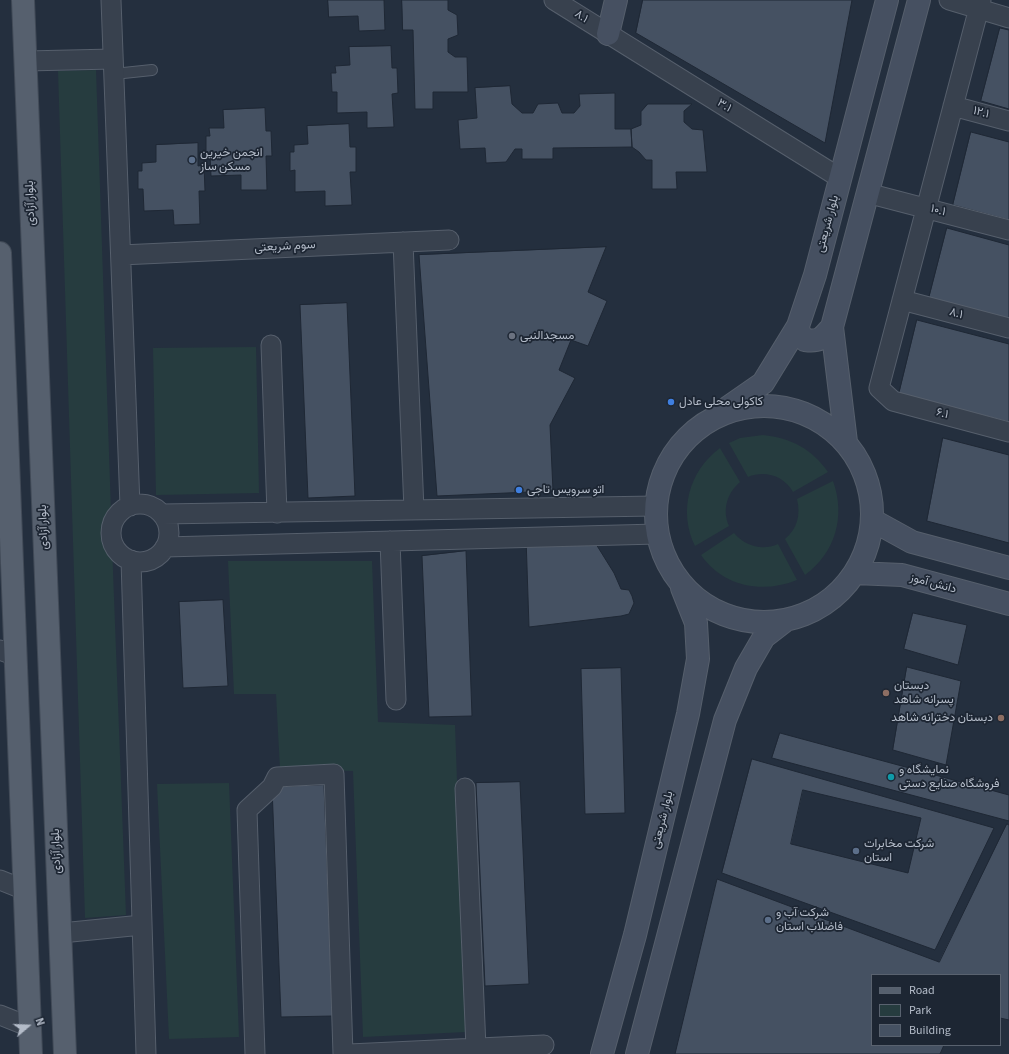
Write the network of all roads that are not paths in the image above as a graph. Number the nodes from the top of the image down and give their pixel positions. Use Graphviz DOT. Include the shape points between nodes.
graph roads {
  1 [pos="23,0"];
  2 [pos="111,0"];
  3 [pos="554,0"];
  4 [pos="616,0"];
  5 [pos="887,0"];
  6 [pos="918,0"];
  7 [pos="949,0"];
  8 [pos="980,5"];
  9 [pos="1009,18"];
  10 [pos="608,34"];
  11 [pos="26,61"];
  12 [pos="114,66"];
  13 [pos="152,70"];
  14 [pos="953,106"];
  15 [pos="1009,121"];
  16 [pos="840,178"];
  17 [pos="867,193"];
  18 [pos="927,208"];
  19 [pos="1009,230"];
  20 [pos="449,240"];
  21 [pos="403,242"];
  22 [pos="0,253"];
  23 [pos="121,255"];
  24 [pos="1,290"];
  25 [pos="902,300"];
  26 [pos="798,326"];
  27 [pos="832,328"];
  28 [pos="1009,328"];
  29 [pos="271,345"];
  30 [pos="715,416"];
  31 [pos="1009,432"];
  32 [pos="846,442"];
  33 [pos="130,506"];
  34 [pos="655,506"];
  35 [pos="414,510"];
  36 [pos="276,513"];
  37 [pos="162,514"];
  38 [pos="872,520"];
  39 [pos="657,534"];
  40 [pos="390,541"];
  41 [pos="45,544"];
  42 [pos="11,546"];
  43 [pos="165,547"];
  44 [pos="131,560"];
  45 [pos="1009,568"];
  46 [pos="855,573"];
  47 [pos="681,585"];
  48 [pos="1009,604"];
  49 [pos="786,620"];
  50 [pos="8,653"];
  51 [pos="396,700"];
  52 [pos="464,788"];
  53 [pos="0,880"];
  54 [pos="25,890"];
  55 [pos="142,925"];
  56 [pos="61,933"];
  57 [pos="1,1018"];
  58 [pos="30,1027"];
  59 [pos="544,1045"];
  60 [pos="476,1048"];
  61 [pos="405,1053"];
  62 [pos="31,1054"];
  63 [pos="65,1054"];
  64 [pos="146,1054"];
  65 [pos="255,1054"];
  66 [pos="343,1054"];
  67 [pos="349,1054"];
  68 [pos="602,1054"];
  69 [pos="637,1054"];
  1 -- 11 [label="main road, بلوار آزادی"];
  2 -- 12 [label="street"];
  3 -- 10 [label="street, ۸.۱"];
  4 -- 10 [label="main road"];
  5 -- 16 [label="main road, بلوار شریعتی"];
  6 -- 17 [label="main road"];
  7 -- 8 [label="street"];
  8 -- 9 [label="street"];
  8 -- 14 [label="street"];
  10 -- 16 [label="street, ۳.۱"];
  11 -- 12 [label="street"];
  11 -- 41 [label="main road, بلوار آزادی"];
  12 -- 13 [label="lane"];
  12 -- 23 [label="street"];
  14 -- 15 [label="street, ۱۲.۱"];
  14 -- 18 [label="street"];
  16 -- 26 [label="main road, بلوار شریعتی" via="815,275"];
  17 -- 18 [label="street, ۱۰.۱"];
  17 -- 27 [label="main road"];
  18 -- 19 [label="street, ۱۰.۱"];
  18 -- 25 [label="street"];
  20 -- 21 [label="street, سوم شریعتی"];
  21 -- 23 [label="street, سوم شریعتی"];
  21 -- 35 [label="street"];
  22 -- 24 [label="main road"];
  23 -- 33 [label="street"];
  24 -- 42 [label="main road"];
  25 -- 28 [label="street, ۸.۱"];
  25 -- 31 [label="street, ۶.۱" via="879,388 893,401"];
  26 -- 27 [label="main road" via="799,333 805,340 815,341"];
  26 -- 30 [label="main road, بلوار شریعتی" via="763,383"];
  27 -- 32 [label="main road"];
  29 -- 36 [label="street"];
  30 -- 32 [label="main road" via="742,407 770,405 798,410 824,424"];
  30 -- 34 [label="main road, بلوار شریعتی" via="692,432 673,453 661,478"];
  32 -- 38 [label="main road" via="861,466 870,492"];
  33 -- 37 [label="street" via="147,505"];
  33 -- 44 [label="street" via="116,517 111,534 117,550 123,557"];
  34 -- 35 [label="street"];
  34 -- 39 [label="main road, بلوار شریعتی"];
  35 -- 36 [label="street"];
  36 -- 37 [label="street"];
  37 -- 43 [label="street" via="168,530"];
  38 -- 45 [label="main road" via="912,542"];
  38 -- 46 [label="main road" via="867,547"];
  39 -- 40 [label="street"];
  39 -- 47 [label="main road, بلوار شریعتی" via="666,561"];
  40 -- 43 [label="street"];
  40 -- 51 [label="street"];
  41 -- 42 [label="main road"];
  41 -- 56 [label="main road, بلوار آزادی"];
  42 -- 50 [label="main road"];
  43 -- 44 [label="street" via="151,560"];
  44 -- 55 [label="street"];
  46 -- 48 [label="main road, دانش آموز" via="902,576"];
  46 -- 49 [label="main road" via="836,595 813,611"];
  47 -- 49 [label="main road" via="703,604 729,617 757,622"];
  47 -- 68 [label="main road, بلوار شریعتی" via="696,623 698,659 688,714"];
  49 -- 69 [label="main road" via="764,637 746,668 725,720"];
  50 -- 54 [label="main road"];
  52 -- 60 [label="street"];
  53 -- 54 [label="street"];
  54 -- 58 [label="main road"];
  55 -- 56 [label="street"];
  55 -- 64 [label="street"];
  56 -- 63 [label="main road, بلوار آزادی"];
  57 -- 58 [label="street"];
  58 -- 62 [label="main road"];
  59 -- 60 [label="street"];
  60 -- 61 [label="street"];
  61 -- 67 [label="street"];
  65 -- 66 [label="street" via="247,810 272,787 277,776 334,774"];
}
